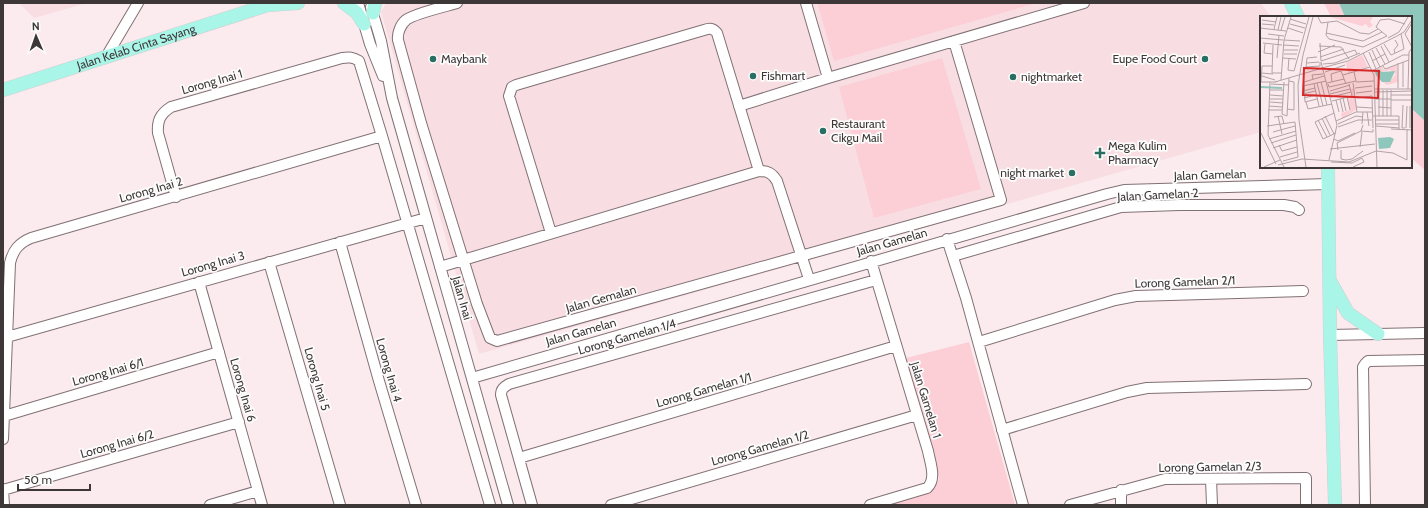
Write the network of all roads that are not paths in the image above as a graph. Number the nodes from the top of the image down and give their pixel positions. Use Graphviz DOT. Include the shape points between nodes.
graph roads {
  1 [pos="138,3"];
  2 [pos="298,3"];
  3 [pos="344,3"];
  4 [pos="358,3"];
  5 [pos="457,3"];
  6 [pos="806,3"];
  7 [pos="1084,3"];
  8 [pos="1291,3"];
  9 [pos="272,4"];
  10 [pos="373,6"];
  11 [pos="1298,16"];
  12 [pos="364,24"];
  13 [pos="954,41"];
  14 [pos="106,57"];
  15 [pos="828,78"];
  16 [pos="3,90"];
  17 [pos="392,98"];
  18 [pos="739,106"];
  19 [pos="382,136"];
  20 [pos="1328,168"];
  21 [pos="759,171"];
  22 [pos="1328,184"];
  23 [pos="176,197"];
  24 [pos="1299,210"];
  25 [pos="426,218"];
  26 [pos="408,223"];
  27 [pos="551,233"];
  28 [pos="947,239"];
  29 [pos="340,242"];
  30 [pos="801,255"];
  31 [pos="953,256"];
  32 [pos="464,259"];
  33 [pos="871,261"];
  34 [pos="269,262"];
  35 [pos="440,267"];
  36 [pos="809,279"];
  37 [pos="876,280"];
  38 [pos="1329,280"];
  39 [pos="199,282"];
  40 [pos="1303,291"];
  41 [pos="1425,333"];
  42 [pos="1378,334"];
  43 [pos="1330,335"];
  44 [pos="6,337"];
  45 [pos="979,342"];
  46 [pos="896,346"];
  47 [pos="219,352"];
  48 [pos="1425,360"];
  49 [pos="472,378"];
  50 [pos="1306,384"];
  51 [pos="917,415"];
  52 [pos="4,416"];
  53 [pos="239,422"];
  54 [pos="1002,430"];
  55 [pos="3,438"];
  56 [pos="518,458"];
  57 [pos="1212,479"];
  58 [pos="3,489"];
  59 [pos="1120,490"];
  60 [pos="258,491"];
  61 [pos="4,505"];
  62 [pos="210,505"];
  63 [pos="262,505"];
  64 [pos="340,505"];
  65 [pos="416,505"];
  66 [pos="490,505"];
  67 [pos="508,505"];
  68 [pos="532,505"];
  69 [pos="611,505"];
  70 [pos="870,505"];
  71 [pos="1023,505"];
  72 [pos="1070,505"];
  73 [pos="1121,505"];
  74 [pos="1212,505"];
  75 [pos="1306,505"];
  76 [pos="1335,505"];
  77 [pos="1365,505"];
  1 -- 14 [label="street"];
  2 -- 9 [label="main road, Jalan Kelab Cinta Sayang"];
  3 -- 12 [label="main road" via="357,13"];
  4 -- 12 [label="street, Jalan Inai"];
  5 -- 32 [label="street" via="410,17 402,24 398,36 421,123"];
  6 -- 15 [label="street"];
  7 -- 13 [label="street"];
  8 -- 11 [label="main road"];
  9 -- 14 [label="main road, Jalan Kelab Cinta Sayang"];
  10 -- 17 [label="street, Jalan Inai"];
  12 -- 17 [label="street, Jalan Inai"];
  13 -- 15 [label="street"];
  13 -- 30 [label="street" via="1001,200"];
  14 -- 16 [label="main road, Jalan Kelab Cinta Sayang"];
  15 -- 18 [label="street"];
  17 -- 25 [label="street, Jalan Inai"];
  18 -- 21 [label="street"];
  18 -- 27 [label="street" via="717,33 709,28 516,85 509,96"];
  19 -- 23 [label="street, Lorong Inai 2"];
  19 -- 23 [label="street, Lorong Inai 1" via="362,67 359,61 349,57 170,107 159,118 157,126"];
  19 -- 26 [label="street"];
  20 -- 22 [label="main road"];
  21 -- 27 [label="street"];
  21 -- 30 [label="street" via="771,173 777,181"];
  22 -- 28 [label="street, Jalan Gamelan" via="1124,190"];
  22 -- 38 [label="main road"];
  23 -- 44 [label="street, Lorong Inai 2" via="21,243 15,249 10,263"];
  24 -- 31 [label="street, Jalan Gamelan 2" via="1284,205 1121,207"];
  25 -- 26 [label="street, Lorong Inai 3"];
  25 -- 35 [label="street, Jalan Inai"];
  26 -- 29 [label="street, Lorong Inai 3"];
  26 -- 66 [label="street"];
  27 -- 32 [label="street"];
  28 -- 31 [label="street"];
  28 -- 33 [label="street, Jalan Gamelan"];
  29 -- 34 [label="street, Lorong Inai 3"];
  29 -- 65 [label="street, Lorong Inai 4"];
  30 -- 32 [label="street, Jalan Gemalan" via="498,342 488,335"];
  30 -- 36 [label="street"];
  31 -- 45 [label="street"];
  32 -- 35 [label="street"];
  33 -- 36 [label="street, Jalan Gamelan"];
  33 -- 37 [label="street, Jalan Gamelan 1"];
  34 -- 39 [label="street, Lorong Inai 3"];
  34 -- 64 [label="street, Lorong Inai 5"];
  35 -- 49 [label="street, Jalan Inai"];
  36 -- 49 [label="street, Jalan Gamelan"];
  37 -- 46 [label="street, Jalan Gamelan 1"];
  37 -- 56 [label="street, Lorong Gamelan 1/4" via="509,384 501,390 501,395"];
  38 -- 42 [label="main road" via="1348,313"];
  38 -- 43 [label="main road"];
  39 -- 44 [label="street, Lorong Inai 3"];
  39 -- 47 [label="street, Lorong Inai 6"];
  40 -- 45 [label="street, Lorong Gamelan 2/1" via="1136,296"];
  41 -- 42 [label="street"];
  42 -- 43 [label="street"];
  43 -- 76 [label="main road"];
  44 -- 52 [label="street, Lorong Inai 2"];
  45 -- 54 [label="street"];
  46 -- 51 [label="street, Jalan Gamelan 1"];
  46 -- 56 [label="street, Lorong Gamelan 1/1"];
  47 -- 52 [label="street, Lorong Inai 6/1"];
  47 -- 53 [label="street, Lorong Inai 6"];
  48 -- 77 [label="street" via="1368,361 1364,364"];
  49 -- 67 [label="street, Jalan Inai"];
  50 -- 54 [label="street" via="1142,389"];
  51 -- 69 [label="street, Lorong Gamelan 1/2"];
  51 -- 70 [label="street, Jalan Gamelan 1" via="932,470 930,485"];
  52 -- 55 [label="street, Lorong Inai 2"];
  53 -- 58 [label="street, Lorong Inai 6/2"];
  53 -- 60 [label="street, Lorong Inai 6"];
  54 -- 71 [label="street"];
  56 -- 68 [label="street, Lorong Gamelan 1/4"];
  57 -- 59 [label="street, Lorong Gamelan 2/3" via="1165,479"];
  57 -- 74 [label="street"];
  57 -- 75 [label="street, Lorong Gamelan 2/3" via="1306,478"];
  58 -- 61 [label="street"];
  59 -- 72 [label="street, Lorong Gamelan 2/3"];
  59 -- 73 [label="street"];
  60 -- 62 [label="street"];
  60 -- 63 [label="street, Lorong Inai 6"];
}
